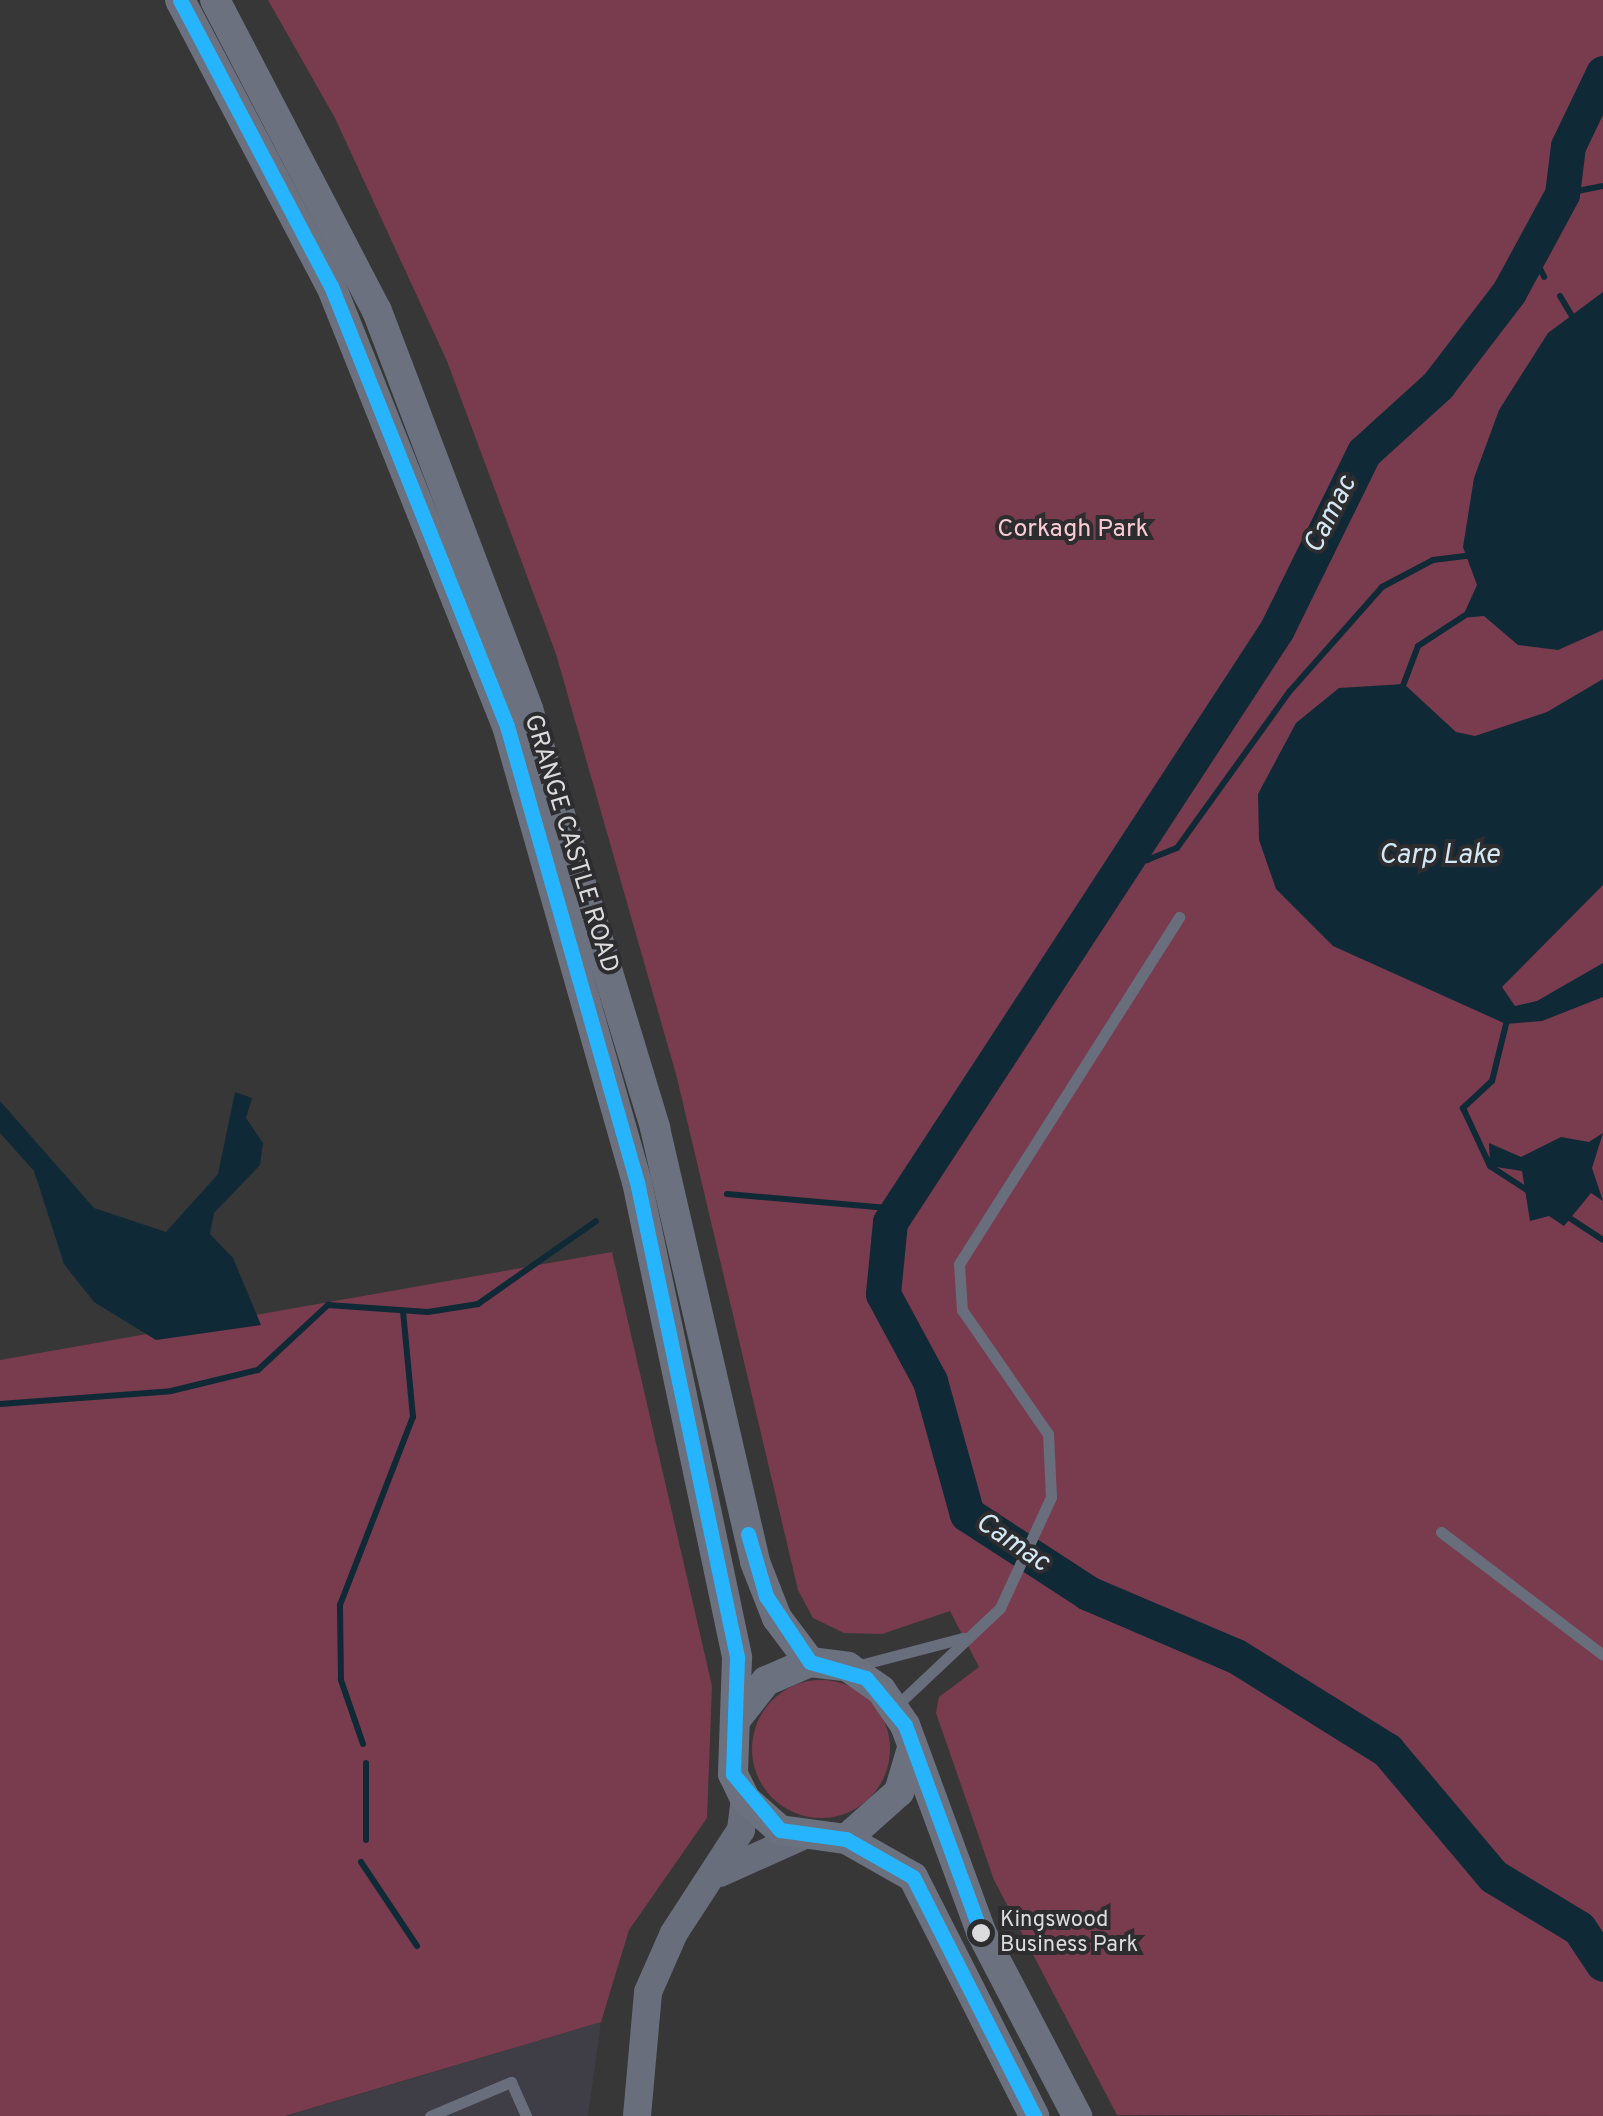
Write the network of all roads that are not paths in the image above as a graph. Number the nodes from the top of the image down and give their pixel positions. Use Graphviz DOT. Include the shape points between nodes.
graph roads {
  1 [pos="180,0"];
  2 [pos="215,0"];
  3 [pos="1179,917"];
  4 [pos="1441,1532"];
  5 [pos="962,1638"];
  6 [pos="1603,1655"];
  7 [pos="810,1662"];
  8 [pos="848,1667"];
  9 [pos="894,1708"];
  10 [pos="736,1720"];
  11 [pos="912,1748"];
  12 [pos="745,1798"];
  13 [pos="800,1836"];
  14 [pos="846,1839"];
  15 [pos="720,1872"];
  16 [pos="430,2116"];
  17 [pos="526,2116"];
  18 [pos="637,2116"];
  19 [pos="1034,2116"];
  20 [pos="1077,2116"];
  1 -- 10 [label="main road, GRANGE CASTLE ROAD" via="331,286 508,726 637,1182 738,1658"];
  2 -- 7 [label="main road, GRANGE CASTLE ROAD" via="377,311 528,709 655,1128 754,1562 777,1618"];
  3 -- 5 [label="lane" via="959,1264 962,1310 1048,1434 1051,1497 1000,1608"];
  4 -- 6 [label="lane"];
  5 -- 8 [label="lane" via="901,1661"];
  5 -- 9 [label="lane"];
  7 -- 8 [label="main road"];
  7 -- 10 [label="main road" via="766,1682"];
  8 -- 9 [label="main road"];
  9 -- 11 [label="main road"];
  10 -- 12 [label="main road, GRANGE CASTLE ROAD" via="730,1748"];
  11 -- 14 [label="main road" via="899,1792"];
  11 -- 20 [label="main road" via="981,1932"];
  12 -- 13 [label="main road"];
  12 -- 15 [label="street"];
  13 -- 14 [label="main road"];
  13 -- 15 [label="street"];
  14 -- 19 [label="main road" via="913,1877"];
  15 -- 18 [label="street" via="674,1933 648,1992"];
  16 -- 17 [label="lane" via="511,2082"];
}
